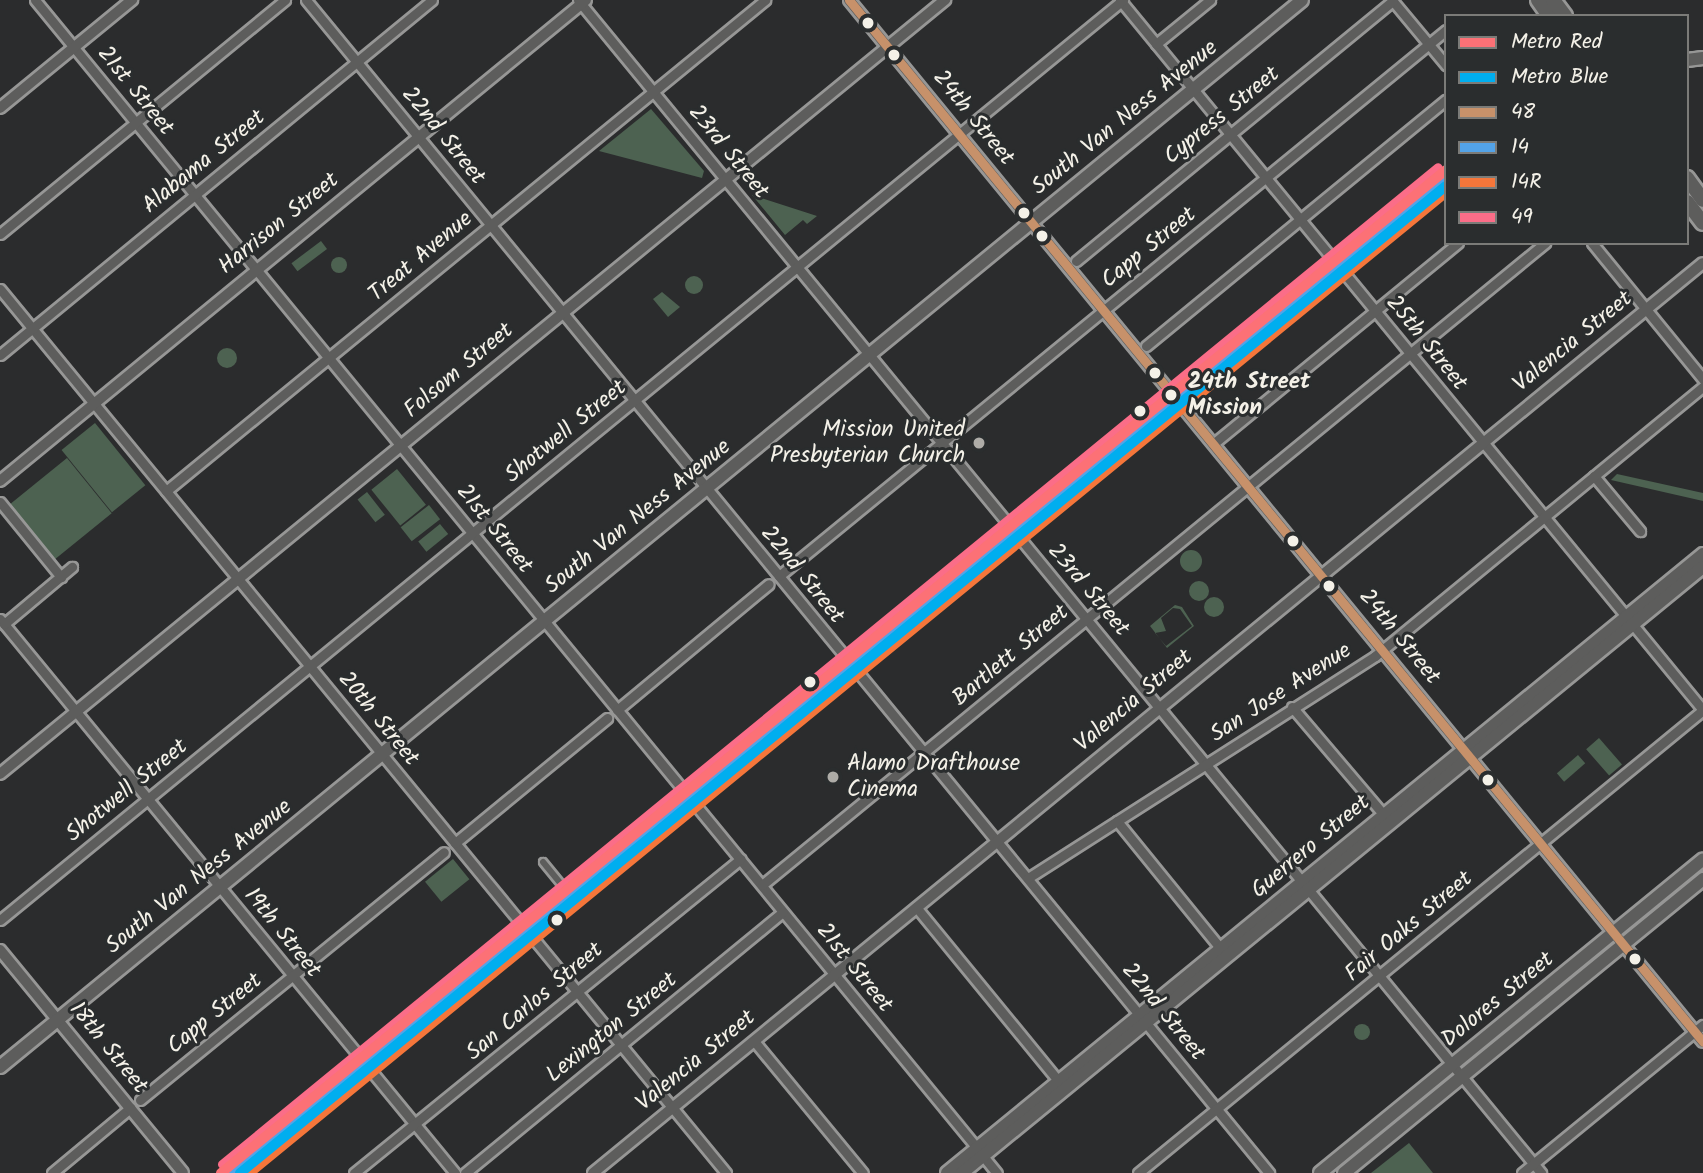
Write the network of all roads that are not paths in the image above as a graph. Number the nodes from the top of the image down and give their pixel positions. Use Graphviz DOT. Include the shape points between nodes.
graph roads {
  1 [pos="35,0"];
  2 [pos="132,0"];
  3 [pos="285,0"];
  4 [pos="306,0"];
  5 [pos="432,0"];
  6 [pos="765,0"];
  7 [pos="849,0"];
  8 [pos="944,0"];
  9 [pos="1121,0"];
  10 [pos="1210,0"];
  11 [pos="1302,0"];
  12 [pos="1393,0"];
  13 [pos="582,1"];
  14 [pos="1444,32"];
  15 [pos="1156,44"];
  16 [pos="1429,44"];
  17 [pos="74,47"];
  18 [pos="888,47"];
  19 [pos="357,61"];
  20 [pos="1444,63"];
  21 [pos="1194,89"];
  22 [pos="653,92"];
  23 [pos="1444,102"];
  24 [pos="0,108"];
  25 [pos="136,122"];
  26 [pos="959,134"];
  27 [pos="1230,134"];
  28 [pos="419,137"];
  29 [pos="1266,177"];
  30 [pos="1444,178"];
  31 [pos="726,180"];
  32 [pos="1689,181"];
  33 [pos="195,194"];
  34 [pos="1703,200"];
  35 [pos="1689,205"];
  36 [pos="1300,220"];
  37 [pos="1031,222"];
  38 [pos="1703,223"];
  39 [pos="491,225"];
  40 [pos="0,234"];
  41 [pos="1456,245"];
  42 [pos="1543,245"];
  43 [pos="1594,245"];
  44 [pos="1076,261"];
  45 [pos="1703,263"];
  46 [pos="1338,265"];
  47 [pos="798,267"];
  48 [pos="257,270"];
  49 [pos="0,289"];
  50 [pos="1104,310"];
  51 [pos="1375,310"];
  52 [pos="1646,310"];
  53 [pos="562,312"];
  54 [pos="33,328"];
  55 [pos="1146,346"];
  56 [pos="1410,353"];
  57 [pos="0,355"];
  58 [pos="869,355"];
  59 [pos="328,358"];
  60 [pos="1703,379"];
  61 [pos="1703,387"];
  62 [pos="1175,398"];
  63 [pos="635,401"];
  64 [pos="95,403"];
  65 [pos="1483,442"];
  66 [pos="941,443"];
  67 [pos="1213,444"];
  68 [pos="401,446"];
  69 [pos="1594,476"];
  70 [pos="0,481"];
  71 [pos="1247,486"];
  72 [pos="706,488"];
  73 [pos="166,491"];
  74 [pos="0,502"];
  75 [pos="1544,517"];
  76 [pos="1013,531"];
  77 [pos="1640,531"];
  78 [pos="473,533"];
  79 [pos="1703,554"];
  80 [pos="1703,567"];
  81 [pos="72,568"];
  82 [pos="1321,575"];
  83 [pos="779,576"];
  84 [pos="61,577"];
  85 [pos="239,579"];
  86 [pos="769,584"];
  87 [pos="1086,619"];
  88 [pos="2,621"];
  89 [pos="545,621"];
  90 [pos="1629,621"];
  91 [pos="1382,650"];
  92 [pos="851,664"];
  93 [pos="310,666"];
  94 [pos="1292,707"];
  95 [pos="1160,708"];
  96 [pos="617,710"];
  97 [pos="1703,710"];
  98 [pos="76,712"];
  99 [pos="607,718"];
  100 [pos="924,753"];
  101 [pos="382,754"];
  102 [pos="1467,754"];
  103 [pos="1206,764"];
  104 [pos="0,774"];
  105 [pos="688,797"];
  106 [pos="148,800"];
  107 [pos="1384,815"];
  108 [pos="1117,821"];
  109 [pos="997,841"];
  110 [pos="455,843"];
  111 [pos="1541,844"];
  112 [pos="444,852"];
  113 [pos="740,859"];
  114 [pos="543,862"];
  115 [pos="1701,869"];
  116 [pos="1028,878"];
  117 [pos="762,885"];
  118 [pos="1305,886"];
  119 [pos="220,887"];
  120 [pos="570,895"];
  121 [pos="916,907"];
  122 [pos="783,912"];
  123 [pos="0,920"];
  124 [pos="527,930"];
  125 [pos="1613,932"];
  126 [pos="1623,944"];
  127 [pos="1221,949"];
  128 [pos="0,950"];
  129 [pos="835,974"];
  130 [pos="292,975"];
  131 [pos="1380,976"];
  132 [pos="578,992"];
  133 [pos="1143,1019"];
  134 [pos="58,1020"];
  135 [pos="1699,1028"];
  136 [pos="754,1041"];
  137 [pos="1703,1042"];
  138 [pos="621,1045"];
  139 [pos="364,1063"];
  140 [pos="1452,1065"];
  141 [pos="0,1067"];
  142 [pos="1462,1077"];
  143 [pos="1059,1082"];
  144 [pos="140,1100"];
  145 [pos="130,1108"];
  146 [pos="673,1108"];
  147 [pos="1217,1109"];
  148 [pos="415,1125"];
  149 [pos="980,1152"];
  150 [pos="1533,1164"];
  151 [pos="52,1173"];
  152 [pos="183,1173"];
  153 [pos="230,1173"];
  154 [pos="354,1173"];
  155 [pos="455,1173"];
  156 [pos="466,1173"];
  157 [pos="593,1173"];
  158 [pos="726,1173"];
  159 [pos="863,1173"];
  160 [pos="947,1173"];
  161 [pos="962,1173"];
  162 [pos="997,1173"];
  163 [pos="1138,1173"];
  164 [pos="1269,1173"];
  165 [pos="1320,1173"];
  166 [pos="1344,1173"];
  167 [pos="1522,1173"];
  168 [pos="1541,1173"];
  1 -- 17 [label="street, 21st Street"];
  2 -- 17 [label="street"];
  3 -- 25 [label="street"];
  4 -- 19 [label="street, 22nd Street"];
  5 -- 19 [label="street, Alabama Street"];
  6 -- 22 [label="street, Treat Avenue"];
  7 -- 18 [label="street, 24th Street"];
  8 -- 18 [label="street, Folsom Street"];
  9 -- 15 [label="street, 25th Street"];
  9 -- 26 [label="street, Shotwell Street"];
  10 -- 15 [label="street"];
  11 -- 21 [label="main road, South Van Ness Avenue"];
  12 -- 16 [label="street"];
  12 -- 27 [label="street, Cypress Street"];
  13 -- 22 [label="street, 23rd Street"];
  13 -- 28 [label="street, Harrison Street"];
  14 -- 16 [label="street, Capp Street"];
  15 -- 21 [label="street, 25th Street"];
  16 -- 20 [label="street"];
  16 -- 29 [label="street, Capp Street"];
  17 -- 24 [label="street"];
  17 -- 25 [label="street, 21st Street"];
  18 -- 26 [label="street, 24th Street"];
  18 -- 31 [label="street, Folsom Street"];
  19 -- 28 [label="street, 22nd Street"];
  19 -- 33 [label="street, Alabama Street"];
  21 -- 27 [label="street, 25th Street"];
  21 -- 37 [label="main road, South Van Ness Avenue"];
  22 -- 31 [label="street, 23rd Street"];
  22 -- 39 [label="street, Treat Avenue"];
  23 -- 36 [label="street"];
  25 -- 33 [label="street, 21st Street"];
  25 -- 40 [label="street"];
  26 -- 37 [label="street, 24th Street"];
  26 -- 47 [label="street, Shotwell Street"];
  27 -- 29 [label="street, 25th Street"];
  27 -- 44 [label="street, Cypress Street"];
  28 -- 39 [label="street, 22nd Street"];
  28 -- 48 [label="street, Harrison Street"];
  29 -- 36 [label="street, 25th Street"];
  29 -- 50 [label="street, Capp Street"];
  30 -- 46 [label="main road"];
  31 -- 47 [label="street, 23rd Street"];
  31 -- 53 [label="street, Folsom Street"];
  32 -- 34 [label="main road"];
  33 -- 48 [label="street, 21st Street"];
  33 -- 54 [label="street, Alabama Street"];
  35 -- 38 [label="main road"];
  36 -- 46 [label="street, 25th Street"];
  36 -- 55 [label="street"];
  37 -- 50 [label="street, 24th Street"];
  37 -- 58 [label="main road, South Van Ness Avenue"];
  39 -- 53 [label="street, 22nd Street"];
  39 -- 59 [label="street, Treat Avenue"];
  41 -- 51 [label="street"];
  42 -- 56 [label="street, Bartlett Street"];
  43 -- 52 [label="street"];
  45 -- 52 [label="street, Valencia Street"];
  46 -- 51 [label="street, 25th Street"];
  46 -- 62 [label="main road"];
  47 -- 58 [label="street, 23rd Street"];
  47 -- 63 [label="street, Shotwell Street"];
  48 -- 59 [label="street, 21st Street"];
  48 -- 64 [label="street, Harrison Street"];
  49 -- 54 [label="street, 20th Street"];
  50 -- 62 [label="street, 24th Street"];
  50 -- 66 [label="street, Capp Street"];
  51 -- 56 [label="street, 25th Street"];
  51 -- 67 [label="street"];
  52 -- 60 [label="street"];
  52 -- 65 [label="street, Valencia Street"];
  53 -- 63 [label="street, 22nd Street"];
  53 -- 68 [label="street, Folsom Street"];
  54 -- 57 [label="street, Alabama Street"];
  54 -- 64 [label="street, 20th Street"];
  56 -- 65 [label="street, 25th Street"];
  56 -- 71 [label="street, Bartlett Street"];
  58 -- 66 [label="street, 23rd Street"];
  58 -- 72 [label="main road, South Van Ness Avenue"];
  59 -- 68 [label="street, 21st Street"];
  59 -- 73 [label="street, Treat Avenue"];
  61 -- 69 [label="street, San Jose Avenue"];
  62 -- 67 [label="street, 24th Street"];
  62 -- 76 [label="main road"];
  63 -- 72 [label="street, 22nd Street"];
  63 -- 78 [label="street, Shotwell Street"];
  64 -- 70 [label="street, Harrison Street"];
  64 -- 73 [label="street, 20th Street"];
  65 -- 75 [label="street, 25th Street"];
  65 -- 82 [label="street, Valencia Street"];
  66 -- 76 [label="street, 23rd Street"];
  66 -- 83 [label="street, Capp Street"];
  67 -- 71 [label="street, 24th Street"];
  68 -- 78 [label="street, 21st Street"];
  68 -- 85 [label="street, Folsom Street"];
  69 -- 75 [label="street, San Jose Avenue"];
  69 -- 77 [label="street"];
  71 -- 82 [label="street, 24th Street"];
  71 -- 87 [label="street, Bartlett Street"];
  72 -- 83 [label="street, 22nd Street"];
  72 -- 89 [label="main road, South Van Ness Avenue"];
  73 -- 85 [label="street, 20th Street"];
  74 -- 84 [label="street"];
  75 -- 90 [label="street, 25th Street"];
  75 -- 91 [label="street, San Jose Avenue"];
  76 -- 87 [label="street, 23rd Street"];
  76 -- 92 [label="main road"];
  78 -- 89 [label="street, 21st Street"];
  78 -- 93 [label="street, Shotwell Street"];
  79 -- 90 [label="main road, Guerrero Street"];
  80 -- 90 [label="main road, Guerrero Street"];
  81 -- 84 [label="street"];
  82 -- 91 [label="street, 24th Street"];
  82 -- 95 [label="street, Valencia Street"];
  83 -- 92 [label="street, 22nd Street"];
  84 -- 88 [label="street"];
  85 -- 93 [label="street, 20th Street"];
  85 -- 98 [label="street, Folsom Street"];
  86 -- 96 [label="street"];
  87 -- 95 [label="street, 23rd Street"];
  87 -- 100 [label="street, Bartlett Street"];
  88 -- 98 [label="street, 19th Street"];
  89 -- 96 [label="street, 21st Street"];
  89 -- 101 [label="main road, South Van Ness Avenue"];
  90 -- 97 [label="street, 25th Street"];
  90 -- 102 [label="main road, Guerrero Street"];
  91 -- 94 [label="street, San Jose Avenue"];
  91 -- 102 [label="street, 24th Street"];
  92 -- 100 [label="street, 22nd Street"];
  92 -- 105 [label="main road"];
  93 -- 101 [label="street, 20th Street"];
  93 -- 106 [label="street, Shotwell Street"];
  94 -- 103 [label="street, San Jose Avenue"];
  94 -- 107 [label="street"];
  95 -- 103 [label="street, 23rd Street"];
  95 -- 109 [label="street, Valencia Street"];
  96 -- 105 [label="street, 21st Street"];
  97 -- 111 [label="street, Fair Oaks Street"];
  98 -- 104 [label="street, Folsom Street"];
  98 -- 106 [label="street, 19th Street"];
  99 -- 110 [label="street"];
  100 -- 109 [label="street, 22nd Street"];
  100 -- 117 [label="street, Bartlett Street"];
  101 -- 110 [label="street, 20th Street"];
  101 -- 119 [label="main road, South Van Ness Avenue"];
  102 -- 107 [label="main road, Guerrero Street"];
  102 -- 111 [label="street, 24th Street"];
  102 -- 118 [label="main road, Guerrero Street"];
  103 -- 108 [label="street, San Jose Avenue"];
  103 -- 118 [label="street, 23rd Street"];
  105 -- 113 [label="street, 21st Street"];
  105 -- 120 [label="main road"];
  106 -- 119 [label="street, 19th Street"];
  106 -- 123 [label="street, Shotwell Street"];
  107 -- 118 [label="main road, Guerrero Street"];
  108 -- 116 [label="street, San Jose Avenue"];
  108 -- 127 [label="street"];
  109 -- 116 [label="street, 22nd Street"];
  109 -- 121 [label="street, Valencia Street"];
  110 -- 124 [label="street, 20th Street"];
  111 -- 125 [label="street, 24th Street"];
  111 -- 131 [label="street, Fair Oaks Street"];
  112 -- 130 [label="street, Capp Street"];
  113 -- 117 [label="street, 21st Street"];
  113 -- 132 [label="street, San Carlos Street"];
  114 -- 120 [label="street"];
  115 -- 125 [label="main road, Dolores Street"];
  115 -- 126 [label="main road, Dolores Street"];
  116 -- 133 [label="street, 22nd Street"];
  117 -- 122 [label="street, 21st Street"];
  118 -- 127 [label="main road, Guerrero Street"];
  118 -- 131 [label="street, 23rd Street"];
  118 -- 133 [label="main road, Guerrero Street"];
  119 -- 130 [label="street, 19th Street"];
  119 -- 134 [label="main road, South Van Ness Avenue"];
  120 -- 124 [label="main road"];
  121 -- 129 [label="street, Valencia Street"];
  121 -- 143 [label="street"];
  122 -- 129 [label="street, 21st Street"];
  122 -- 138 [label="street, Lexington Street"];
  124 -- 132 [label="street, 20th Street"];
  124 -- 139 [label="main road"];
  125 -- 126 [label="street, 24th Street"];
  125 -- 140 [label="main road, Dolores Street"];
  126 -- 135 [label="street, 24th Street"];
  126 -- 142 [label="main road, Dolores Street"];
  127 -- 133 [label="main road, Guerrero Street"];
  128 -- 134 [label="street, 18th Street"];
  129 -- 136 [label="street, Valencia Street"];
  129 -- 149 [label="street, 21st Street"];
  130 -- 139 [label="street, 19th Street"];
  130 -- 144 [label="street, Capp Street"];
  131 -- 140 [label="street, 23rd Street"];
  131 -- 147 [label="street, Fair Oaks Street"];
  132 -- 138 [label="street, 20th Street"];
  132 -- 148 [label="street, San Carlos Street"];
  133 -- 143 [label="main road, Guerrero Street"];
  133 -- 147 [label="street, 22nd Street"];
  133 -- 149 [label="main road, Guerrero Street"];
  134 -- 141 [label="main road, South Van Ness Avenue"];
  134 -- 145 [label="street, 18th Street"];
  135 -- 137 [label="street, 24th Street"];
  135 -- 150 [label="street"];
  136 -- 146 [label="street, Valencia Street"];
  136 -- 159 [label="street"];
  138 -- 146 [label="street, 20th Street"];
  138 -- 156 [label="street, Lexington Street"];
  139 -- 148 [label="street, 19th Street"];
  139 -- 153 [label="main road"];
  140 -- 142 [label="street, 23rd Street"];
  140 -- 165 [label="main road, Dolores Street"];
  142 -- 150 [label="street, 23rd Street"];
  142 -- 166 [label="main road, Dolores Street"];
  143 -- 149 [label="main road, Guerrero Street"];
  145 -- 151 [label="street"];
  145 -- 152 [label="street, 18th Street"];
  146 -- 157 [label="street, Valencia Street"];
  146 -- 158 [label="street, 20th Street"];
  147 -- 163 [label="street, Fair Oaks Street"];
  147 -- 164 [label="street, 22nd Street"];
  148 -- 154 [label="street, San Carlos Street"];
  148 -- 155 [label="street, 19th Street"];
  149 -- 160 [label="main road, Guerrero Street"];
  149 -- 161 [label="main road, Guerrero Street"];
  149 -- 162 [label="street, 21st Street"];
  150 -- 167 [label="street"];
  150 -- 168 [label="street, 23rd Street"];
}
